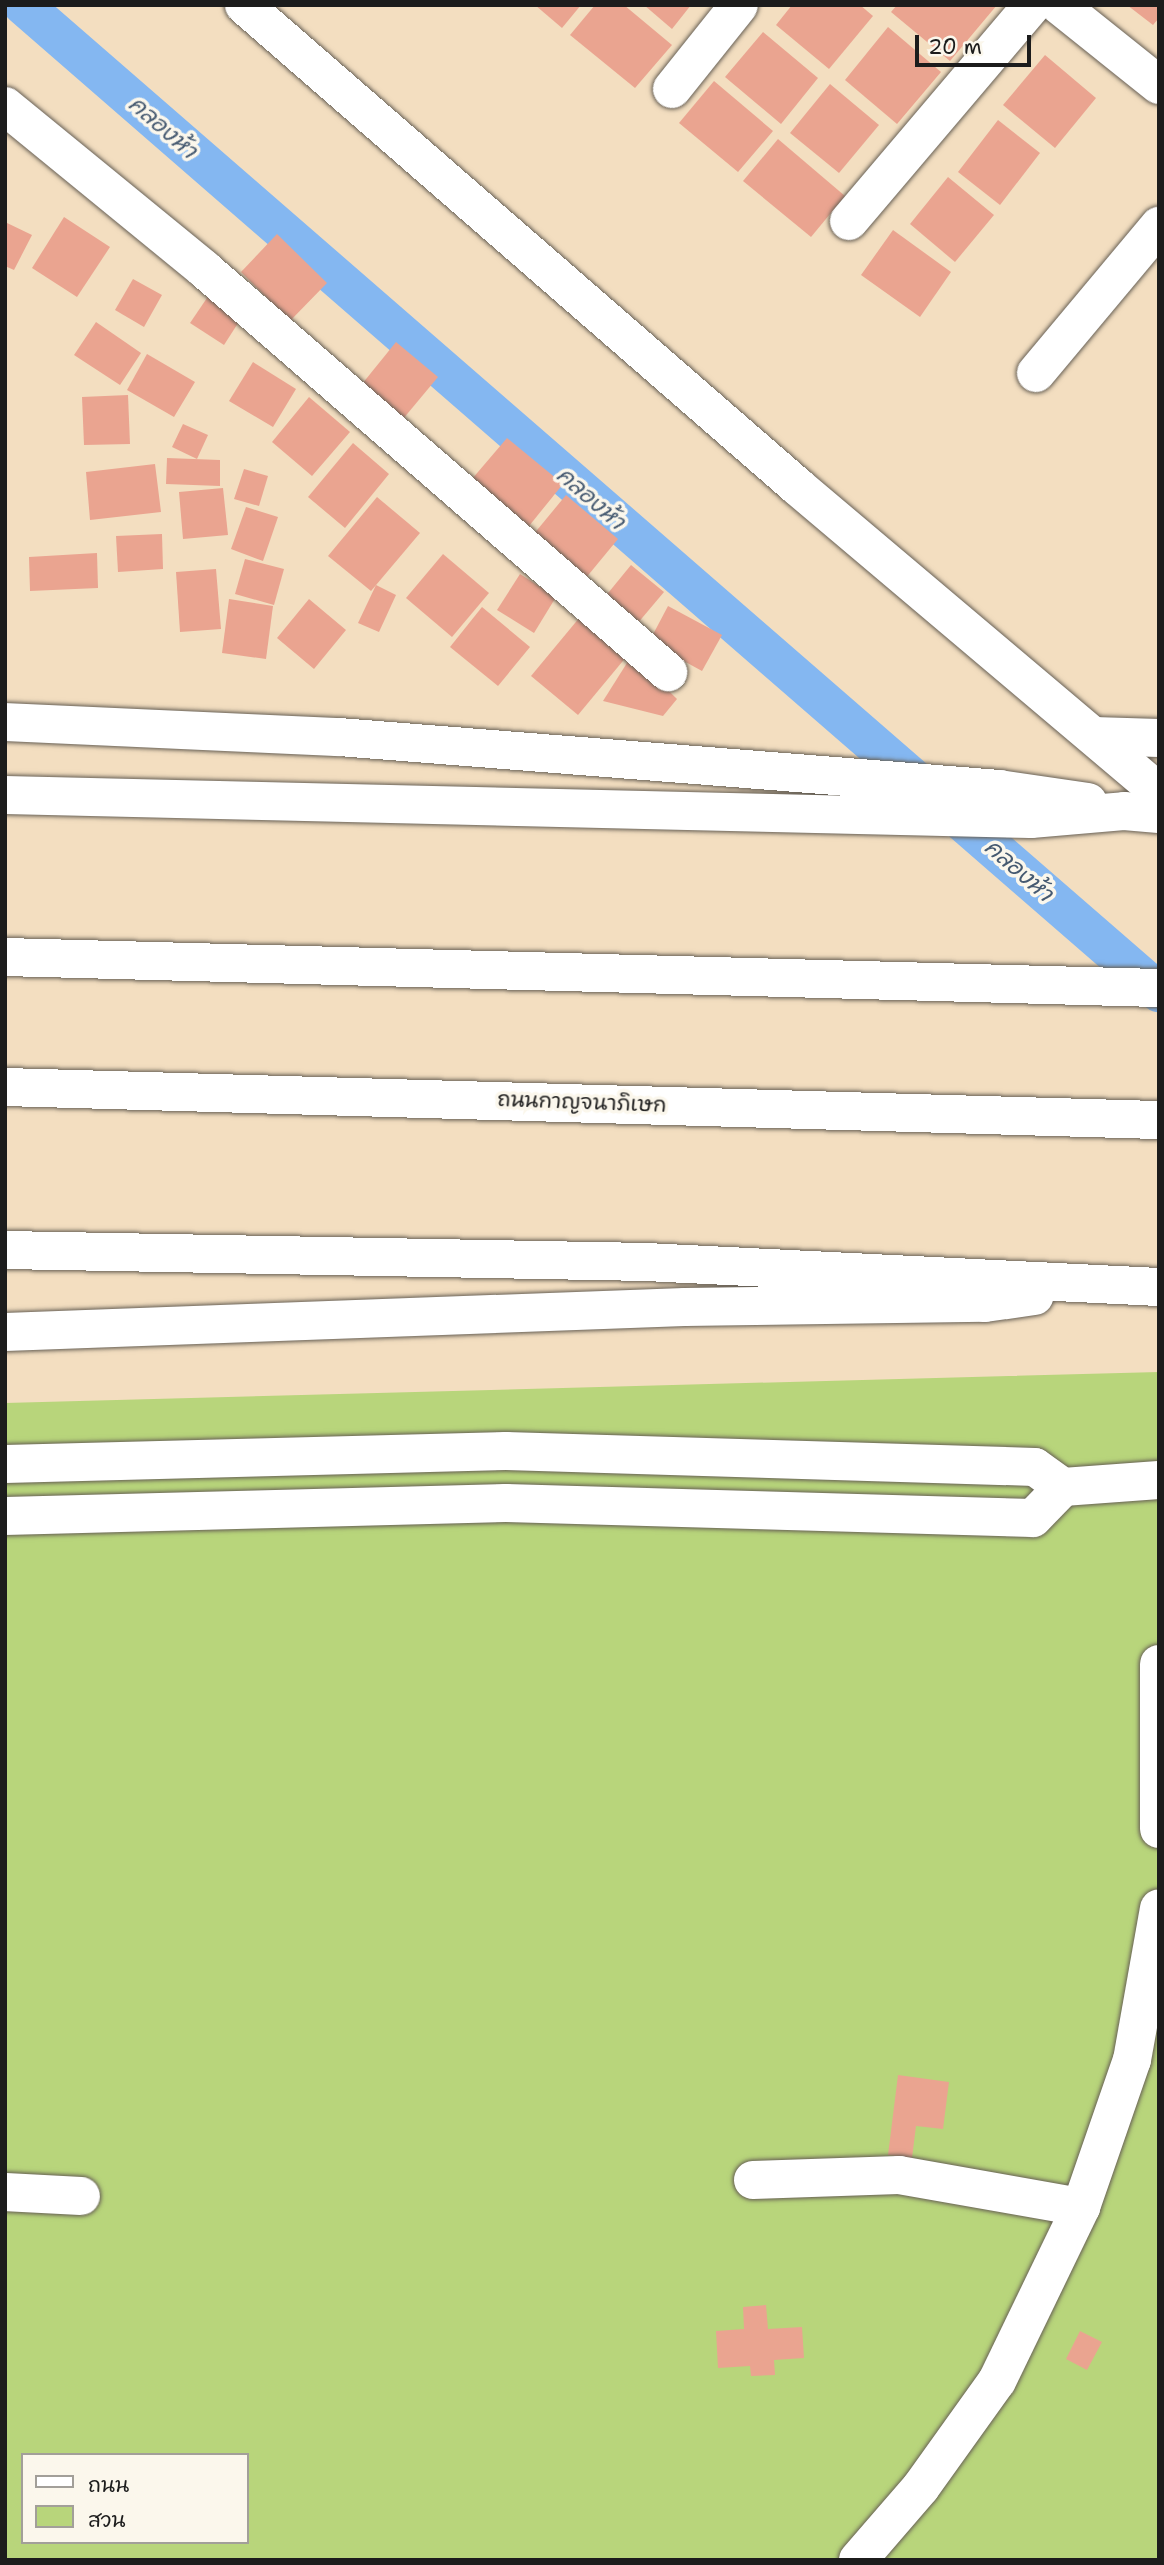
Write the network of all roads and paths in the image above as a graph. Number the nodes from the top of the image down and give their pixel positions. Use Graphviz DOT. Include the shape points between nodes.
graph roads {
  1 [pos="244,5"];
  2 [pos="739,5"];
  3 [pos="1032,5"];
  4 [pos="1059,5"];
  5 [pos="1159,85"];
  6 [pos="672,89"];
  7 [pos="5,106"];
  8 [pos="849,221"];
  9 [pos="1159,226"];
  10 [pos="1036,373"];
  11 [pos="668,672"];
  12 [pos="5,722"];
  13 [pos="1094,736"];
  14 [pos="1159,738"];
  15 [pos="1159,792"];
  16 [pos="5,795"];
  17 [pos="1141,813"];
  18 [pos="5,957"];
  19 [pos="1159,988"];
  20 [pos="5,1087"];
  21 [pos="1159,1120"];
  22 [pos="5,1250"];
  23 [pos="1106,1287"];
  24 [pos="1159,1287"];
  25 [pos="5,1332"];
  26 [pos="5,1464"];
  27 [pos="1159,1480"];
  28 [pos="1063,1487"];
  29 [pos="5,1516"];
  30 [pos="1159,1664"];
  31 [pos="1159,1829"];
  32 [pos="1159,1908"];
  33 [pos="753,2180"];
  34 [pos="5,2192"];
  35 [pos="81,2196"];
  36 [pos="1081,2207"];
  37 [pos="858,2560"];
  1 -- 13 [label="main road" via="788,478"];
  2 -- 6 [label="main road"];
  3 -- 8 [label="main road"];
  4 -- 5 [label="main road"];
  7 -- 11 [label="main road" via="204,269"];
  9 -- 10 [label="main road"];
  12 -- 17 [label="main road" via="339,737 1054,793"];
  13 -- 14 [label="main road"];
  13 -- 15 [label="main road"];
  16 -- 17 [label="main road" via="1031,819"];
  18 -- 19 [label="main road"];
  20 -- 21 [label="main road, ถนนกาญจนาภิเษก"];
  22 -- 23 [label="main road" via="967,1274"];
  23 -- 24 [label="main road"];
  23 -- 25 [label="main road" via="985,1303 461,1314"];
  26 -- 28 [label="main road" via="506,1451 1035,1467"];
  27 -- 28 [label="main road"];
  28 -- 29 [label="main road" via="1033,1518 506,1503"];
  30 -- 31 [label="main road"];
  32 -- 36 [label="main road" via="1132,2060"];
  33 -- 36 [label="main road" via="899,2175"];
  34 -- 35 [label="main road"];
  36 -- 37 [label="main road" via="997,2381 921,2487"];
}
